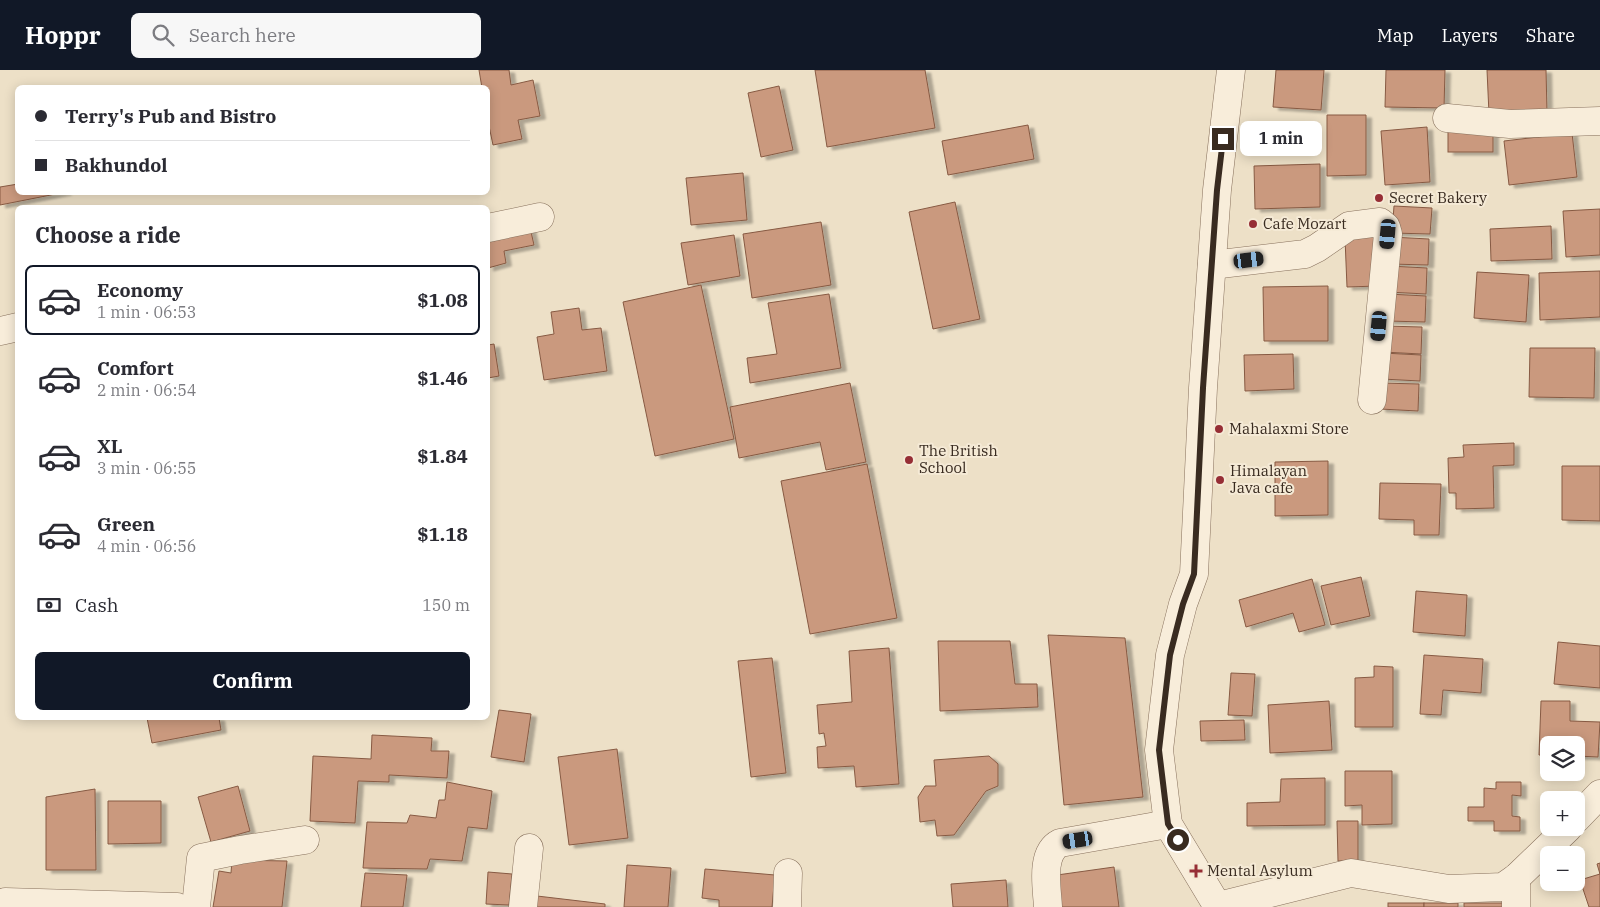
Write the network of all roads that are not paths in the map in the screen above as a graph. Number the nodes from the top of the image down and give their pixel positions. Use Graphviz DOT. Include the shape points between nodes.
graph roads {
  1 [pos="1231,70"];
  2 [pos="1447,118"];
  3 [pos="1600,121"];
  4 [pos="540,216"];
  5 [pos="490,228"];
  6 [pos="1212,264"];
  7 [pos="15,328"];
  8 [pos="0,331"];
  9 [pos="1372,400"];
  10 [pos="1600,794"];
  11 [pos="1585,809"];
  12 [pos="1168,824"];
  13 [pos="1560,836"];
  14 [pos="305,840"];
  15 [pos="529,848"];
  16 [pos="788,874"];
  17 [pos="1516,878"];
  18 [pos="1218,906"];
  19 [pos="4,907"];
  20 [pos="177,907"];
  21 [pos="196,907"];
  22 [pos="523,907"];
  23 [pos="787,907"];
  24 [pos="1048,907"];
  25 [pos="1516,907"];
  1 -- 6 [label="street"];
  2 -- 3 [label="street" via="1510,124"];
  4 -- 5 [label="street"];
  6 -- 9 [label="street" via="1304,254 1349,226 1380,222 1386,227 1388,234"];
  6 -- 12 [label="street" via="1194,574 1170,655 1159,750"];
  7 -- 8 [label="street"];
  10 -- 11 [label="street"];
  12 -- 18 [label="street"];
  12 -- 24 [label="street" via="1060,842 1050,850 1047,862"];
  13 -- 17 [label="street"];
  14 -- 21 [label="street" via="201,858"];
  15 -- 22 [label="street"];
  16 -- 23 [label="street"];
  17 -- 18 [label="street" via="1504,886 1449,889 1351,873"];
  17 -- 25 [label="street"];
  19 -- 20 [label="street" via="5,902"];
}
